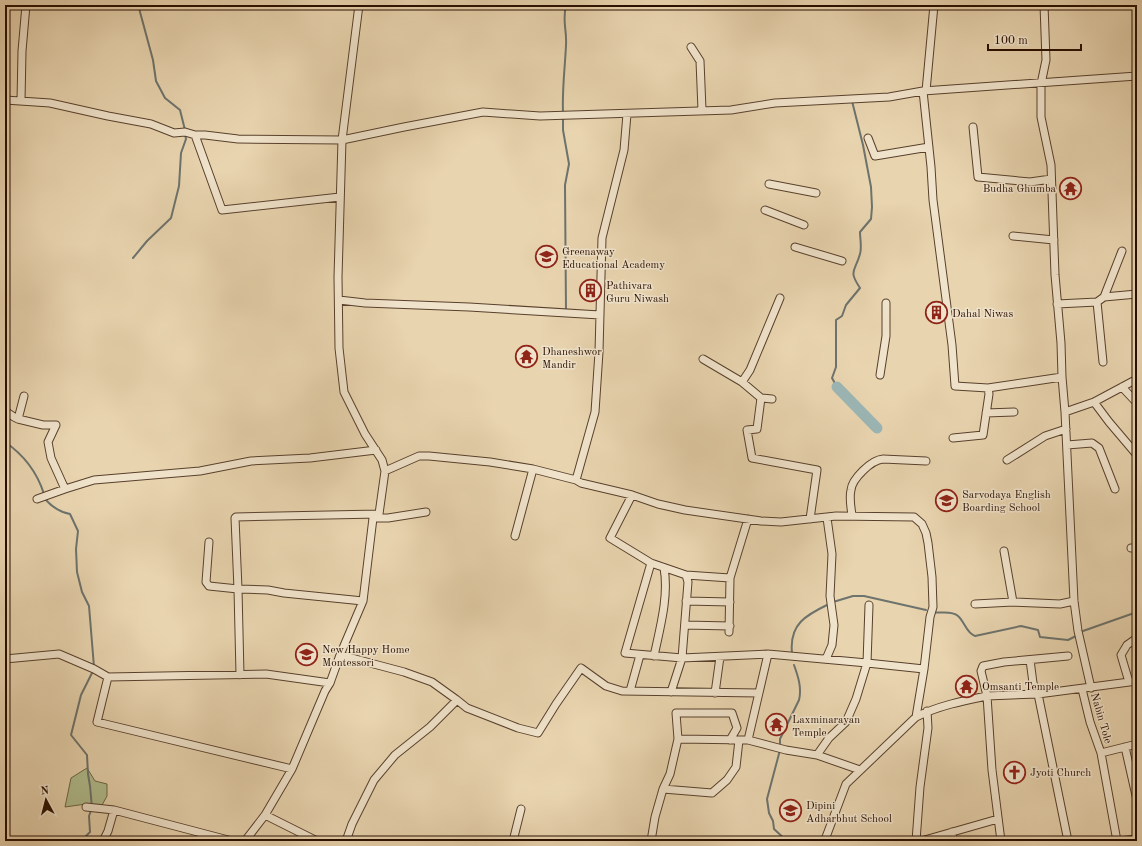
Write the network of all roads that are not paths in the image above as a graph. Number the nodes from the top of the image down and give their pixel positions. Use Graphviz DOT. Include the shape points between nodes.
graph roads {
  1 [pos="26,5"];
  2 [pos="359,5"];
  3 [pos="934,5"];
  4 [pos="1044,5"];
  5 [pos="691,46"];
  6 [pos="1137,76"];
  7 [pos="1041,84"];
  8 [pos="925,91"];
  9 [pos="5,100"];
  10 [pos="21,101"];
  11 [pos="702,110"];
  12 [pos="627,114"];
  13 [pos="973,127"];
  14 [pos="195,135"];
  15 [pos="868,138"];
  16 [pos="342,140"];
  17 [pos="929,147"];
  18 [pos="1051,180"];
  19 [pos="769,184"];
  20 [pos="816,193"];
  21 [pos="340,197"];
  22 [pos="765,210"];
  23 [pos="804,225"];
  24 [pos="1013,236"];
  25 [pos="1054,240"];
  26 [pos="795,247"];
  27 [pos="1122,251"];
  28 [pos="842,261"];
  29 [pos="1137,294"];
  30 [pos="1104,297"];
  31 [pos="780,298"];
  32 [pos="339,300"];
  33 [pos="1096,302"];
  34 [pos="886,303"];
  35 [pos="1057,304"];
  36 [pos="600,315"];
  37 [pos="703,359"];
  38 [pos="1103,362"];
  39 [pos="880,375"];
  40 [pos="1062,377"];
  41 [pos="1137,379"];
  42 [pos="742,382"];
  43 [pos="1122,387"];
  44 [pos="988,388"];
  45 [pos="24,396"];
  46 [pos="761,398"];
  47 [pos="772,399"];
  48 [pos="1094,402"];
  49 [pos="1137,403"];
  50 [pos="5,411"];
  51 [pos="1014,412"];
  52 [pos="1065,412"];
  53 [pos="986,413"];
  54 [pos="18,419"];
  55 [pos="1066,429"];
  56 [pos="954,438"];
  57 [pos="1067,445"];
  58 [pos="376,450"];
  59 [pos="1137,455"];
  60 [pos="1007,460"];
  61 [pos="926,461"];
  62 [pos="533,469"];
  63 [pos="385,471"];
  64 [pos="576,480"];
  65 [pos="65,489"];
  66 [pos="1115,489"];
  67 [pos="632,495"];
  68 [pos="37,500"];
  69 [pos="426,512"];
  70 [pos="852,515"];
  71 [pos="376,516"];
  72 [pos="827,518"];
  73 [pos="748,519"];
  74 [pos="810,519"];
  75 [pos="515,536"];
  76 [pos="209,542"];
  77 [pos="1004,551"];
  78 [pos="651,563"];
  79 [pos="664,568"];
  80 [pos="686,575"];
  81 [pos="730,578"];
  82 [pos="238,589"];
  83 [pos="364,601"];
  84 [pos="686,601"];
  85 [pos="1074,601"];
  86 [pos="730,602"];
  87 [pos="1013,602"];
  88 [pos="975,604"];
  89 [pos="869,605"];
  90 [pos="685,625"];
  91 [pos="1137,638"];
  92 [pos="768,654"];
  93 [pos="340,655"];
  94 [pos="640,655"];
  95 [pos="654,656"];
  96 [pos="1068,656"];
  97 [pos="720,657"];
  98 [pos="682,658"];
  99 [pos="5,659"];
  100 [pos="826,659"];
  101 [pos="1030,660"];
  102 [pos="867,663"];
  103 [pos="924,669"];
  104 [pos="240,675"];
  105 [pos="108,677"];
  106 [pos="1137,681"];
  107 [pos="1129,682"];
  108 [pos="330,683"];
  109 [pos="1091,688"];
  110 [pos="1082,689"];
  111 [pos="630,691"];
  112 [pos="671,692"];
  113 [pos="714,693"];
  114 [pos="759,693"];
  115 [pos="1038,694"];
  116 [pos="987,696"];
  117 [pos="457,700"];
  118 [pos="927,711"];
  119 [pos="916,717"];
  120 [pos="678,738"];
  121 [pos="730,740"];
  122 [pos="739,740"];
  123 [pos="748,740"];
  124 [pos="1137,744"];
  125 [pos="1126,747"];
  126 [pos="1101,753"];
  127 [pos="817,755"];
  128 [pos="292,769"];
  129 [pos="860,770"];
  130 [pos="663,790"];
  131 [pos="1137,800"];
  132 [pos="86,807"];
  133 [pos="521,809"];
  134 [pos="114,810"];
  135 [pos="265,815"];
  136 [pos="998,819"];
  137 [pos="952,832"];
  138 [pos="1137,839"];
  139 [pos="103,841"];
  140 [pos="232,841"];
  141 [pos="245,841"];
  142 [pos="317,841"];
  143 [pos="346,841"];
  144 [pos="513,841"];
  145 [pos="651,841"];
  146 [pos="826,841"];
  147 [pos="916,841"];
  148 [pos="921,841"];
  149 [pos="954,841"];
  150 [pos="1001,841"];
  151 [pos="1068,841"];
  152 [pos="1118,841"];
  1 -- 10 [label="street"];
  2 -- 16 [label="street"];
  3 -- 8 [label="street"];
  4 -- 7 [label="street" via="1046,60"];
  5 -- 11 [label="street" via="700,61"];
  6 -- 7 [label="street"];
  7 -- 8 [label="street"];
  7 -- 18 [label="street" via="1042,124 1050,156"];
  8 -- 11 [label="street" via="889,97 775,103 731,110"];
  8 -- 17 [label="street"];
  9 -- 10 [label="street"];
  10 -- 14 [label="street" via="50,103"];
  11 -- 12 [label="street"];
  12 -- 16 [label="street" via="540,116 483,112"];
  12 -- 36 [label="street" via="624,150 602,238"];
  13 -- 18 [label="street" via="978,176 1030,182"];
  14 -- 16 [label="street" via="238,139"];
  14 -- 21 [label="street" via="222,210"];
  15 -- 17 [label="street" via="875,156"];
  16 -- 21 [label="street"];
  17 -- 44 [label="street" via="955,386"];
  18 -- 25 [label="street"];
  19 -- 20 [label="street"];
  21 -- 32 [label="street"];
  22 -- 23 [label="street"];
  24 -- 25 [label="street"];
  25 -- 35 [label="street"];
  26 -- 28 [label="street"];
  27 -- 30 [label="street"];
  29 -- 30 [label="street"];
  30 -- 33 [label="street"];
  31 -- 42 [label="street" via="750,370"];
  32 -- 36 [label="street"];
  32 -- 58 [label="street" via="339,348 344,392"];
  33 -- 35 [label="street"];
  33 -- 38 [label="street"];
  34 -- 39 [label="street" via="886,336"];
  35 -- 40 [label="street"];
  36 -- 64 [label="street" via="595,412"];
  37 -- 42 [label="street"];
  40 -- 44 [label="street"];
  40 -- 52 [label="street"];
  41 -- 43 [label="street"];
  42 -- 46 [label="street"];
  43 -- 48 [label="street"];
  43 -- 49 [label="street"];
  44 -- 53 [label="street"];
  45 -- 54 [label="street"];
  46 -- 47 [label="street"];
  46 -- 74 [label="street" via="757,429 747,430 752,458 817,470"];
  48 -- 52 [label="street"];
  48 -- 59 [label="street"];
  50 -- 54 [label="street"];
  51 -- 53 [label="street"];
  52 -- 55 [label="street"];
  53 -- 56 [label="street" via="983,435"];
  54 -- 65 [label="street" via="43,425 56,425 48,442 51,458"];
  55 -- 57 [label="street"];
  55 -- 60 [label="street" via="1046,436"];
  57 -- 66 [label="street" via="1092,443 1099,448"];
  57 -- 85 [label="street"];
  58 -- 63 [label="street"];
  58 -- 65 [label="street" via="310,458 252,461 200,471 94,480"];
  61 -- 70 [label="street" via="877,459 870,464 850,490"];
  62 -- 63 [label="street" via="490,462 419,456"];
  62 -- 64 [label="street"];
  62 -- 75 [label="street"];
  63 -- 71 [label="street"];
  64 -- 67 [label="street"];
  65 -- 68 [label="street"];
  67 -- 73 [label="street" via="658,504"];
  67 -- 78 [label="street" via="610,538"];
  69 -- 71 [label="street" via="388,518"];
  70 -- 72 [label="street"];
  70 -- 103 [label="street" via="914,517 922,524 928,543 932,577 932,607"];
  71 -- 82 [label="street" via="236,517"];
  71 -- 83 [label="street"];
  72 -- 74 [label="street"];
  72 -- 100 [label="street" via="832,554 830,606 834,625 832,645"];
  73 -- 74 [label="street" via="781,522"];
  73 -- 81 [label="street"];
  76 -- 82 [label="street" via="206,582 209,586"];
  77 -- 87 [label="street"];
  78 -- 79 [label="street"];
  78 -- 94 [label="street" via="625,653"];
  79 -- 80 [label="street"];
  79 -- 95 [label="street" via="664,600"];
  80 -- 81 [label="street"];
  80 -- 84 [label="street"];
  81 -- 86 [label="street"];
  82 -- 83 [label="street"];
  82 -- 104 [label="street"];
  83 -- 93 [label="street"];
  84 -- 86 [label="street"];
  84 -- 90 [label="street"];
  85 -- 87 [label="street" via="1060,604"];
  85 -- 109 [label="street"];
  86 -- 90 [label="street" via="730,629"];
  87 -- 88 [label="street"];
  89 -- 102 [label="street"];
  90 -- 98 [label="street"];
  91 -- 107 [label="street" via="1127,645 1121,655"];
  92 -- 97 [label="street"];
  92 -- 100 [label="street"];
  92 -- 114 [label="street"];
  93 -- 108 [label="street"];
  93 -- 117 [label="street" via="432,682"];
  94 -- 95 [label="street"];
  94 -- 111 [label="street"];
  95 -- 98 [label="street"];
  96 -- 101 [label="street"];
  97 -- 98 [label="street"];
  97 -- 113 [label="street"];
  98 -- 112 [label="street"];
  99 -- 105 [label="street" via="59,654"];
  100 -- 102 [label="street"];
  101 -- 115 [label="street" via="1033,683"];
  101 -- 116 [label="street" via="983,666 981,670"];
  102 -- 103 [label="street"];
  102 -- 127 [label="street" via="846,722 829,738"];
  103 -- 119 [label="street"];
  104 -- 105 [label="street"];
  104 -- 108 [label="street" via="266,674"];
  105 -- 128 [label="street" via="97,722"];
  106 -- 107 [label="street"];
  107 -- 109 [label="street"];
  108 -- 128 [label="street"];
  109 -- 110 [label="street"];
  110 -- 115 [label="street"];
  110 -- 126 [label="street, Nabin Tole"];
  111 -- 112 [label="street"];
  111 -- 117 [label="street" via="606,686 581,668 538,733 492,719 467,708"];
  112 -- 113 [label="street"];
  113 -- 114 [label="street"];
  114 -- 123 [label="street"];
  115 -- 116 [label="street"];
  115 -- 151 [label="street"];
  116 -- 118 [label="street"];
  116 -- 136 [label="street"];
  117 -- 143 [label="street" via="430,727 395,755 374,780"];
  118 -- 119 [label="street"];
  118 -- 147 [label="street" via="928,728"];
  119 -- 129 [label="street"];
  120 -- 121 [label="street"];
  120 -- 121 [label="street" via="676,713 732,713 737,728"];
  120 -- 130 [label="street" via="670,774"];
  121 -- 122 [label="street"];
  122 -- 123 [label="street"];
  122 -- 130 [label="street" via="736,767 712,793"];
  123 -- 127 [label="street"];
  124 -- 125 [label="street, Nabin Tole"];
  125 -- 126 [label="street, Nabin Tole"];
  125 -- 131 [label="street, Nabin Tole"];
  126 -- 152 [label="street, Nabin Tole"];
  127 -- 129 [label="street"];
  128 -- 135 [label="street"];
  129 -- 146 [label="street" via="846,784"];
  130 -- 145 [label="street"];
  132 -- 134 [label="street"];
  133 -- 144 [label="street"];
  134 -- 139 [label="street"];
  134 -- 140 [label="street"];
  135 -- 141 [label="street"];
  135 -- 142 [label="street"];
  136 -- 137 [label="street"];
  136 -- 150 [label="street"];
  137 -- 148 [label="street"];
  137 -- 149 [label="street"];
  138 -- 152 [label="street, Nabin Tole"];
}
